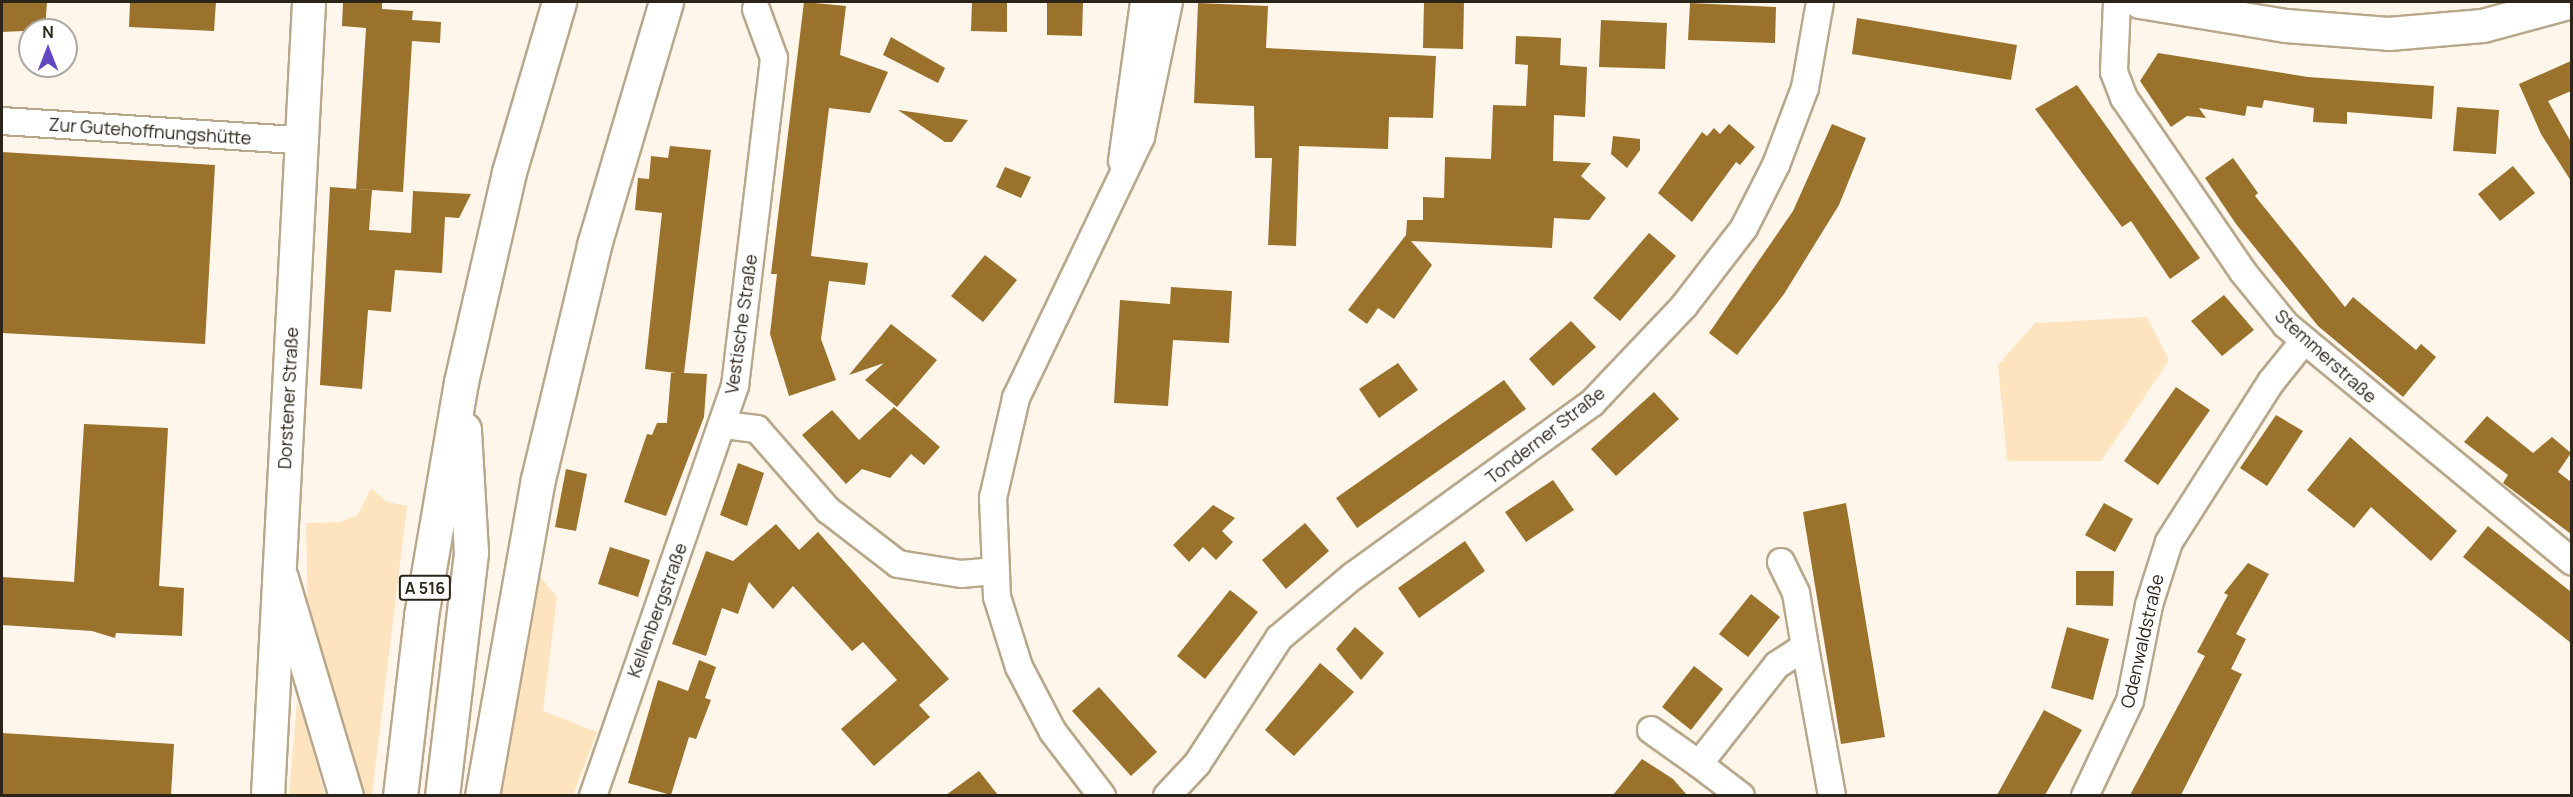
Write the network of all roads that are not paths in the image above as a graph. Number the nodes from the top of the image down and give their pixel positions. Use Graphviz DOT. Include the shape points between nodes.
graph roads {
  1 [pos="309,2"];
  2 [pos="559,2"];
  3 [pos="666,2"];
  4 [pos="1144,2"];
  5 [pos="1169,2"];
  6 [pos="1820,2"];
  7 [pos="2117,2"];
  8 [pos="2140,2"];
  9 [pos="2571,2"];
  10 [pos="756,9"];
  11 [pos="2,121"];
  12 [pos="299,140"];
  13 [pos="1121,171"];
  14 [pos="2304,341"];
  15 [pos="461,382"];
  16 [pos="724,425"];
  17 [pos="1781,562"];
  18 [pos="2571,562"];
  19 [pos="994,572"];
  20 [pos="281,578"];
  21 [pos="1805,647"];
  22 [pos="1651,730"];
  23 [pos="1700,764"];
  24 [pos="268,795"];
  25 [pos="346,795"];
  26 [pos="400,795"];
  27 [pos="442,795"];
  28 [pos="482,795"];
  29 [pos="593,795"];
  30 [pos="1102,795"];
  31 [pos="1167,795"];
  32 [pos="1741,795"];
  33 [pos="1832,795"];
  34 [pos="2085,795"];
  1 -- 12 [label="main road, Dorstener Straße"];
  2 -- 15 [label="highway, A 516" via="509,172"];
  3 -- 28 [label="highway" via="594,245 538,479"];
  4 -- 13 [label="street"];
  5 -- 13 [label="street" via="1141,137"];
  6 -- 31 [label="street, Tonderner Straße" via="1804,88 1776,165 1744,228 1684,306 1592,403 1334,590 1279,638 1197,764"];
  7 -- 14 [label="street, Stemmerstraße" via="2114,72 2124,98 2215,235"];
  8 -- 9 [label="main road" via="2286,26 2389,34 2483,26"];
  10 -- 16 [label="street, Vestische Straße" via="774,58 735,386"];
  11 -- 12 [label="street, Zur Gutehoffnungshütte"];
  12 -- 20 [label="main road, Dorstener Straße"];
  13 -- 19 [label="street" via="1015,400 993,498"];
  14 -- 18 [label="street, Stemmerstraße"];
  14 -- 34 [label="street, Odenwaldstraße" via="2271,382 2169,542 2149,605 2130,700"];
  15 -- 26 [label="highway, A 516" via="421,616"];
  15 -- 27 [label="highway, A 516" via="471,552"];
  16 -- 19 [label="street" via="757,429 828,510 898,564 961,574"];
  16 -- 29 [label="street, Kellenbergstraße"];
  17 -- 21 [label="street" via="1796,593"];
  19 -- 30 [label="street" via="1019,667 1053,732"];
  20 -- 24 [label="main road, Dorstener Straße"];
  20 -- 25 [label="highway" via="299,652"];
  21 -- 23 [label="street" via="1777,665"];
  21 -- 33 [label="street"];
  22 -- 23 [label="street"];
  23 -- 32 [label="street"];
}
